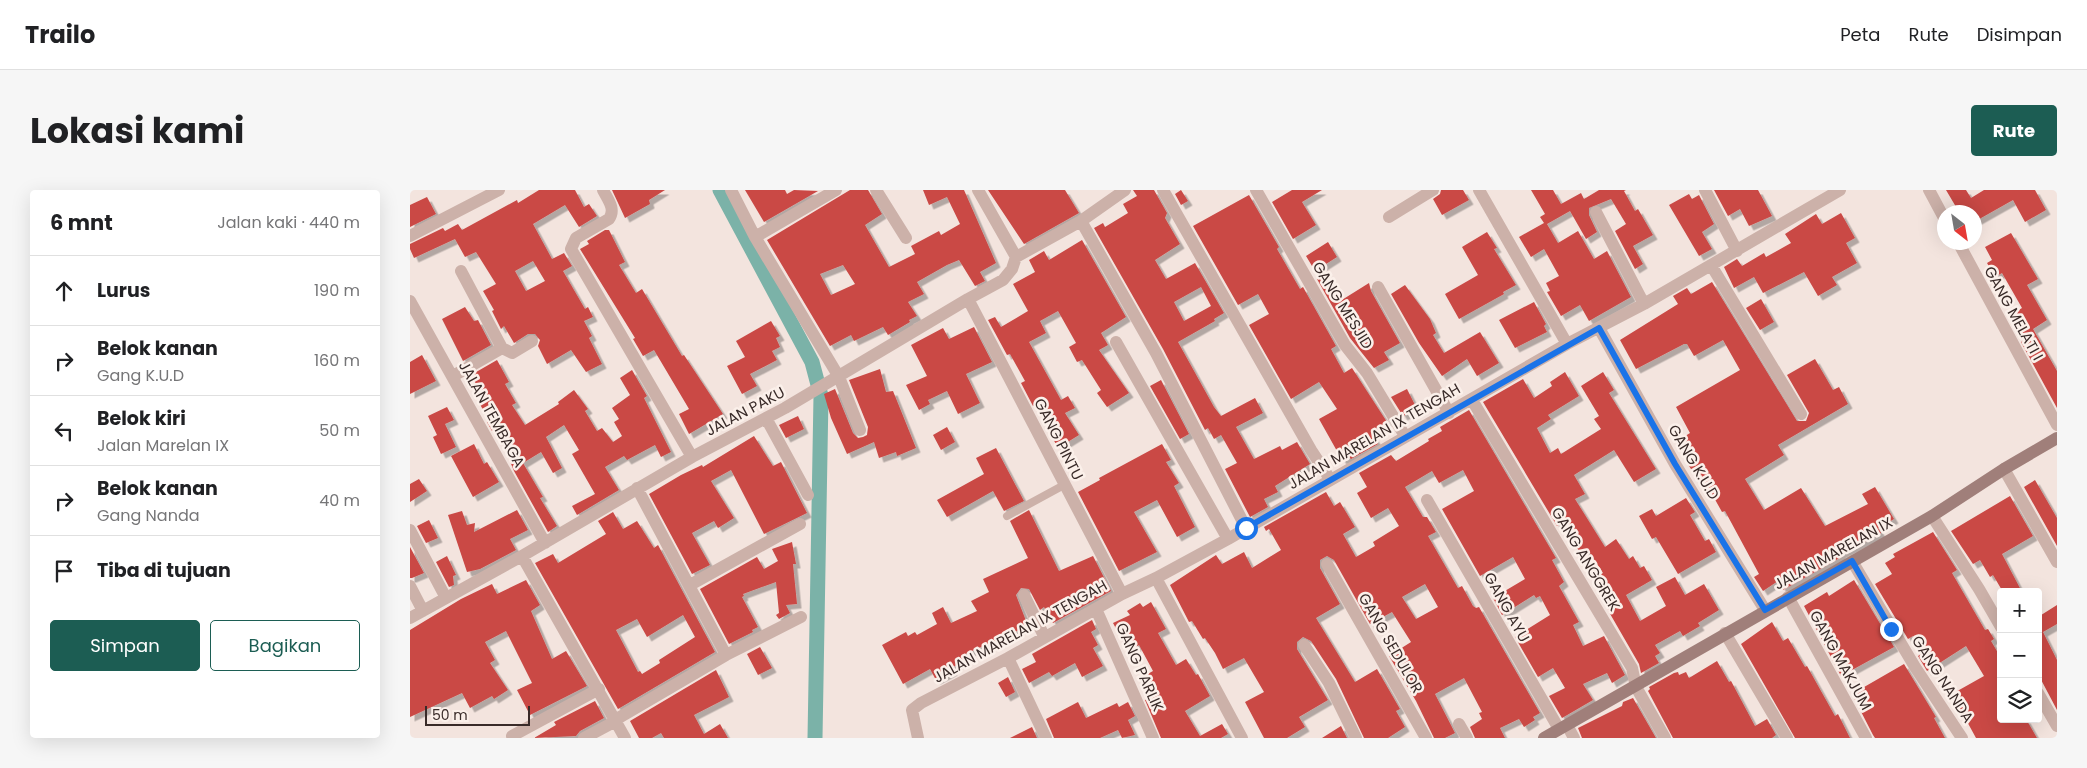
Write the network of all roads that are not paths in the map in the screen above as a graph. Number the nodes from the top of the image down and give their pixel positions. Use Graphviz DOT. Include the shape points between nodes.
graph roads {
  1 [pos="499,190"];
  2 [pos="603,190"];
  3 [pos="730,190"];
  4 [pos="836,190"];
  5 [pos="876,190"];
  6 [pos="978,190"];
  7 [pos="1125,190"];
  8 [pos="1163,190"];
  9 [pos="1256,190"];
  10 [pos="1433,190"];
  11 [pos="1479,190"];
  12 [pos="1704,190"];
  13 [pos="1840,190"];
  14 [pos="1929,190"];
  15 [pos="1817,195"];
  16 [pos="1937,205"];
  17 [pos="1596,212"];
  18 [pos="1389,217"];
  19 [pos="1082,221"];
  20 [pos="410,236"];
  21 [pos="755,237"];
  22 [pos="906,238"];
  23 [pos="1962,250"];
  24 [pos="1737,251"];
  25 [pos="1016,257"];
  26 [pos="1711,265"];
  27 [pos="462,271"];
  28 [pos="1378,287"];
  29 [pos="968,299"];
  30 [pos="410,301"];
  31 [pos="1644,304"];
  32 [pos="1599,328"];
  33 [pos="532,341"];
  34 [pos="1116,342"];
  35 [pos="1567,344"];
  36 [pos="502,348"];
  37 [pos="453,376"];
  38 [pos="835,379"];
  39 [pos="1472,400"];
  40 [pos="1449,412"];
  41 [pos="1801,414"];
  42 [pos="766,418"];
  43 [pos="2057,425"];
  44 [pos="860,430"];
  45 [pos="1405,436"];
  46 [pos="2057,438"];
  47 [pos="692,458"];
  48 [pos="2004,468"];
  49 [pos="1330,479"];
  50 [pos="1064,485"];
  51 [pos="637,488"];
  52 [pos="808,495"];
  53 [pos="1427,500"];
  54 [pos="1007,516"];
  55 [pos="1932,516"];
  56 [pos="800,524"];
  57 [pos="1246,528"];
  58 [pos="410,530"];
  59 [pos="1228,539"];
  60 [pos="545,543"];
  61 [pos="522,556"];
  62 [pos="1852,561"];
  63 [pos="2057,562"];
  64 [pos="1327,564"];
  65 [pos="1156,578"];
  66 [pos="690,585"];
  67 [pos="410,586"];
  68 [pos="1122,594"];
  69 [pos="1024,595"];
  70 [pos="1788,597"];
  71 [pos="446,598"];
  72 [pos="1096,609"];
  73 [pos="1765,610"];
  74 [pos="424,611"];
  75 [pos="801,617"];
  76 [pos="410,618"];
  77 [pos="1997,620"];
  78 [pos="1726,633"];
  79 [pos="1044,636"];
  80 [pos="1304,645"];
  81 [pos="726,656"];
  82 [pos="1008,658"];
  83 [pos="1636,687"];
  84 [pos="598,689"];
  85 [pos="2042,700"];
  86 [pos="616,721"];
  87 [pos="1459,724"];
  88 [pos="2057,726"];
  89 [pos="1563,727"];
  90 [pos="512,736"];
  91 [pos="584,738"];
  92 [pos="625,738"];
  93 [pos="918,738"];
  94 [pos="1046,738"];
  95 [pos="1153,738"];
  96 [pos="1242,738"];
  97 [pos="1356,738"];
  98 [pos="1426,738"];
  99 [pos="1467,738"];
  100 [pos="1544,738"];
  101 [pos="1574,738"];
  102 [pos="1665,738"];
  103 [pos="1787,738"];
  104 [pos="1866,738"];
  105 [pos="1962,738"];
  1 -- 20 [label="street"];
  2 -- 47 [label="street" via="612,214 576,238 570,249"];
  3 -- 21 [label="street"];
  4 -- 21 [label="street"];
  5 -- 22 [label="street"];
  6 -- 25 [label="street"];
  7 -- 19 [label="street"];
  8 -- 49 [label="street"];
  9 -- 45 [label="street, GANG MESJID" via="1345,345 1367,373"];
  10 -- 18 [label="street"];
  11 -- 35 [label="street"];
  12 -- 24 [label="street"];
  13 -- 15 [label="street, JALAN MARELAN IX TENGAH"];
  14 -- 16 [label="street"];
  15 -- 24 [label="street, JALAN MARELAN IX TENGAH"];
  17 -- 31 [label="street"];
  19 -- 25 [label="street"];
  19 -- 57 [label="street" via="1156,353"];
  21 -- 38 [label="street"];
  23 -- 43 [label="street, GANG MELATI I"];
  24 -- 26 [label="street, JALAN MARELAN IX TENGAH"];
  25 -- 29 [label="street, JALAN PAKU" via="1003,280"];
  26 -- 31 [label="street, JALAN MARELAN IX TENGAH"];
  26 -- 41 [label="street"];
  27 -- 36 [label="street"];
  28 -- 40 [label="street"];
  29 -- 38 [label="street, JALAN PAKU"];
  29 -- 50 [label="street, GANG PINTU"];
  30 -- 37 [label="street, JALAN TEMBAGA"];
  31 -- 32 [label="street, JALAN MARELAN IX TENGAH"];
  32 -- 35 [label="street, JALAN MARELAN IX TENGAH"];
  32 -- 73 [label="street, GANG K.U.D" via="1675,464"];
  33 -- 36 [label="street" via="512,353"];
  34 -- 59 [label="street"];
  35 -- 39 [label="street, JALAN MARELAN IX TENGAH"];
  36 -- 37 [label="street"];
  37 -- 60 [label="street, JALAN TEMBAGA"];
  38 -- 42 [label="street, JALAN PAKU"];
  38 -- 44 [label="street"];
  39 -- 40 [label="street, JALAN MARELAN IX TENGAH"];
  39 -- 83 [label="street, GANG ANGGREK" via="1632,668"];
  40 -- 45 [label="street, JALAN MARELAN IX TENGAH"];
  42 -- 47 [label="street, JALAN PAKU"];
  42 -- 52 [label="street"];
  45 -- 49 [label="street, JALAN MARELAN IX TENGAH"];
  46 -- 48 [label="main road, JALAN MARELAN IX"];
  47 -- 51 [label="street, JALAN PAKU"];
  48 -- 55 [label="main road, JALAN MARELAN IX"];
  48 -- 63 [label="street"];
  49 -- 57 [label="street, JALAN MARELAN IX TENGAH"];
  50 -- 54 [label="lane"];
  50 -- 68 [label="street, GANG PINTU"];
  51 -- 60 [label="street, JALAN PAKU"];
  51 -- 66 [label="street"];
  53 -- 89 [label="street, GANG AYU"];
  55 -- 62 [label="main road, JALAN MARELAN IX"];
  55 -- 77 [label="street"];
  56 -- 66 [label="street"];
  57 -- 59 [label="street, JALAN MARELAN IX TENGAH"];
  58 -- 71 [label="street"];
  59 -- 65 [label="street, JALAN MARELAN IX TENGAH"];
  60 -- 61 [label="street, JALAN PAKU"];
  61 -- 71 [label="street, JALAN PAKU"];
  61 -- 84 [label="street"];
  62 -- 70 [label="main road, JALAN MARELAN IX"];
  62 -- 105 [label="street, GANG NANDA"];
  64 -- 98 [label="street, GANG SEDULOR"];
  65 -- 68 [label="street, JALAN MARELAN IX TENGAH"];
  65 -- 96 [label="street"];
  66 -- 81 [label="street"];
  67 -- 74 [label="street"];
  68 -- 72 [label="street, JALAN MARELAN IX TENGAH"];
  69 -- 79 [label="street"];
  70 -- 73 [label="main road, JALAN MARELAN IX"];
  70 -- 104 [label="street, GANG MAKJUM"];
  71 -- 74 [label="street, JALAN PAKU"];
  72 -- 79 [label="street, JALAN MARELAN IX TENGAH"];
  72 -- 95 [label="street, GANG PARLIK"];
  73 -- 78 [label="main road, JALAN MARELAN IX"];
  74 -- 76 [label="street, JALAN PAKU"];
  75 -- 81 [label="street"];
  78 -- 83 [label="main road, JALAN MARELAN IX"];
  78 -- 103 [label="street"];
  79 -- 82 [label="street, JALAN MARELAN IX TENGAH"];
  80 -- 97 [label="street" via="1330,683"];
  81 -- 86 [label="street"];
  82 -- 93 [label="street, JALAN MARELAN IX TENGAH" via="912,710"];
  82 -- 94 [label="street"];
  83 -- 89 [label="main road, JALAN MARELAN IX"];
  83 -- 102 [label="street, GANG ANGGREK"];
  84 -- 86 [label="street"];
  84 -- 90 [label="street"];
  85 -- 88 [label="street"];
  86 -- 91 [label="street"];
  86 -- 92 [label="street"];
  87 -- 99 [label="street"];
  89 -- 100 [label="main road, JALAN MARELAN IX"];
  89 -- 101 [label="street, GANG AYU"];
}
